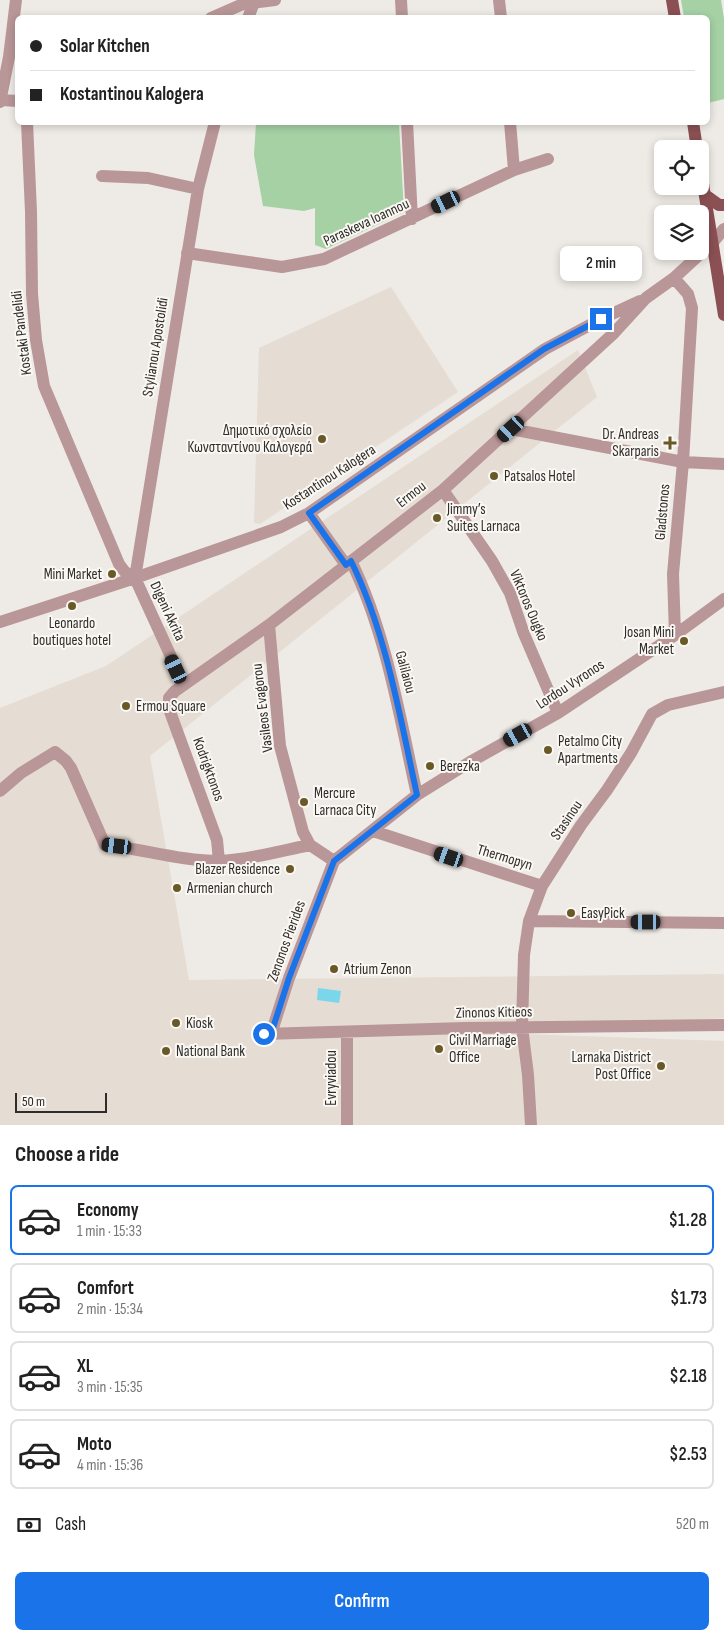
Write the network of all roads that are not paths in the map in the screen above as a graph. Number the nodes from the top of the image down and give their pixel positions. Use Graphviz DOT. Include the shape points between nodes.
graph roads {
  1 [pos="16,0"];
  2 [pos="276,0"];
  3 [pos="401,0"];
  4 [pos="499,0"];
  5 [pos="672,0"];
  6 [pos="255,1"];
  7 [pos="217,15"];
  8 [pos="249,15"];
  9 [pos="402,15"];
  10 [pos="501,15"];
  11 [pos="674,15"];
  12 [pos="0,101"];
  13 [pos="15,101"];
  14 [pos="27,125"];
  15 [pos="213,125"];
  16 [pos="407,125"];
  17 [pos="510,125"];
  18 [pos="693,125"];
  19 [pos="696,140"];
  20 [pos="548,159"];
  21 [pos="514,170"];
  22 [pos="102,176"];
  23 [pos="198,188"];
  24 [pos="705,195"];
  25 [pos="724,205"];
  26 [pos="412,219"];
  27 [pos="724,230"];
  28 [pos="713,242"];
  29 [pos="187,253"];
  30 [pos="674,278"];
  31 [pos="646,298"];
  32 [pos="724,315"];
  33 [pos="601,319"];
  34 [pos="614,333"];
  35 [pos="511,429"];
  36 [pos="683,462"];
  37 [pos="724,464"];
  38 [pos="443,490"];
  39 [pos="309,513"];
  40 [pos="348,563"];
  41 [pos="135,578"];
  42 [pos="724,600"];
  43 [pos="1,617"];
  44 [pos="269,625"];
  45 [pos="675,635"];
  46 [pos="179,688"];
  47 [pos="724,692"];
  48 [pos="558,712"];
  49 [pos="0,791"];
  50 [pos="417,795"];
  51 [pos="373,831"];
  52 [pos="310,844"];
  53 [pos="219,860"];
  54 [pos="334,861"];
  55 [pos="542,886"];
  56 [pos="529,922"];
  57 [pos="724,923"];
  58 [pos="724,1025"];
  59 [pos="522,1027"];
  60 [pos="347,1032"];
  61 [pos="268,1034"];
  62 [pos="347,1125"];
  63 [pos="531,1125"];
  1 -- 12 [label="street"];
  2 -- 6 [label="street"];
  3 -- 9 [label="street"];
  4 -- 10 [label="street"];
  5 -- 11 [label="main road"];
  6 -- 7 [label="street"];
  6 -- 8 [label="street"];
  12 -- 13 [label="street"];
  14 -- 41 [label="street, Kostaki Pandelidi" via="32,294 44,386 119,564"];
  15 -- 23 [label="street, Stylianou Apostolidi"];
  16 -- 26 [label="street"];
  17 -- 21 [label="street"];
  18 -- 19 [label="main road"];
  20 -- 21 [label="street, Paraskeva Ioannou"];
  21 -- 26 [label="street, Paraskeva Ioannou"];
  22 -- 23 [label="street" via="148,178"];
  23 -- 29 [label="street, Stylianou Apostolidi"];
  24 -- 25 [label="main road"];
  24 -- 28 [label="main road"];
  26 -- 29 [label="street, Paraskeva Ioannou" via="324,259 282,267"];
  27 -- 28 [label="street"];
  28 -- 30 [label="street"];
  28 -- 32 [label="main road"];
  29 -- 41 [label="street, Stylianou Apostolidi"];
  30 -- 31 [label="street"];
  30 -- 36 [label="street, Gladstonos" via="688,294 692,308"];
  31 -- 33 [label="street, Kostantinou Kalogera"];
  31 -- 34 [label="street, Ermou"];
  33 -- 34 [label="street"];
  33 -- 39 [label="street, Kostantinou Kalogera" via="544,349"];
  34 -- 35 [label="street, Ermou"];
  35 -- 36 [label="street"];
  35 -- 38 [label="street, Ermou"];
  36 -- 37 [label="street"];
  36 -- 45 [label="street, Gladstonos" via="673,574"];
  38 -- 40 [label="street, Ermou"];
  38 -- 48 [label="street, Viktoros Ougko" via="510,593"];
  39 -- 40 [label="street, Galilaiou"];
  39 -- 41 [label="street, Kostantinou Kalogera" via="282,527"];
  40 -- 44 [label="street, Ermou"];
  40 -- 50 [label="street, Galilaiou" via="362,583 391,675"];
  41 -- 43 [label="street, Kostantinou Kalogera"];
  41 -- 46 [label="street, Digeni Akrita"];
  42 -- 45 [label="street, Lordou Vyronos"];
  44 -- 46 [label="street, Ermou"];
  44 -- 52 [label="street, Vasileos Evagorou" via="280,746 303,832"];
  45 -- 48 [label="street, Lordou Vyronos"];
  46 -- 53 [label="street, Kodrigktonos" via="169,698 169,709 217,840"];
  47 -- 55 [label="street, Stasinou" via="668,705 652,714 631,753"];
  48 -- 50 [label="street, Lordou Vyronos"];
  49 -- 53 [label="street" via="21,773 55,752 70,768 105,845"];
  50 -- 51 [label="street, Lordou Vyronos"];
  51 -- 54 [label="street, Lordou Vyronos"];
  51 -- 55 [label="street, Thermopyn"];
  52 -- 53 [label="street"];
  52 -- 54 [label="street"];
  54 -- 61 [label="street, Zenonos Pierides"];
  55 -- 56 [label="street, Stasinou"];
  56 -- 57 [label="street"];
  56 -- 59 [label="street, Stasinou" via="524,955"];
  58 -- 59 [label="street, Zinonos Kitieos"];
  59 -- 60 [label="street, Zinonos Kitieos"];
  59 -- 63 [label="street, Stasinou"];
  60 -- 61 [label="street, Zinonos Kitieos"];
  60 -- 62 [label="street, Evryviadou"];
}
